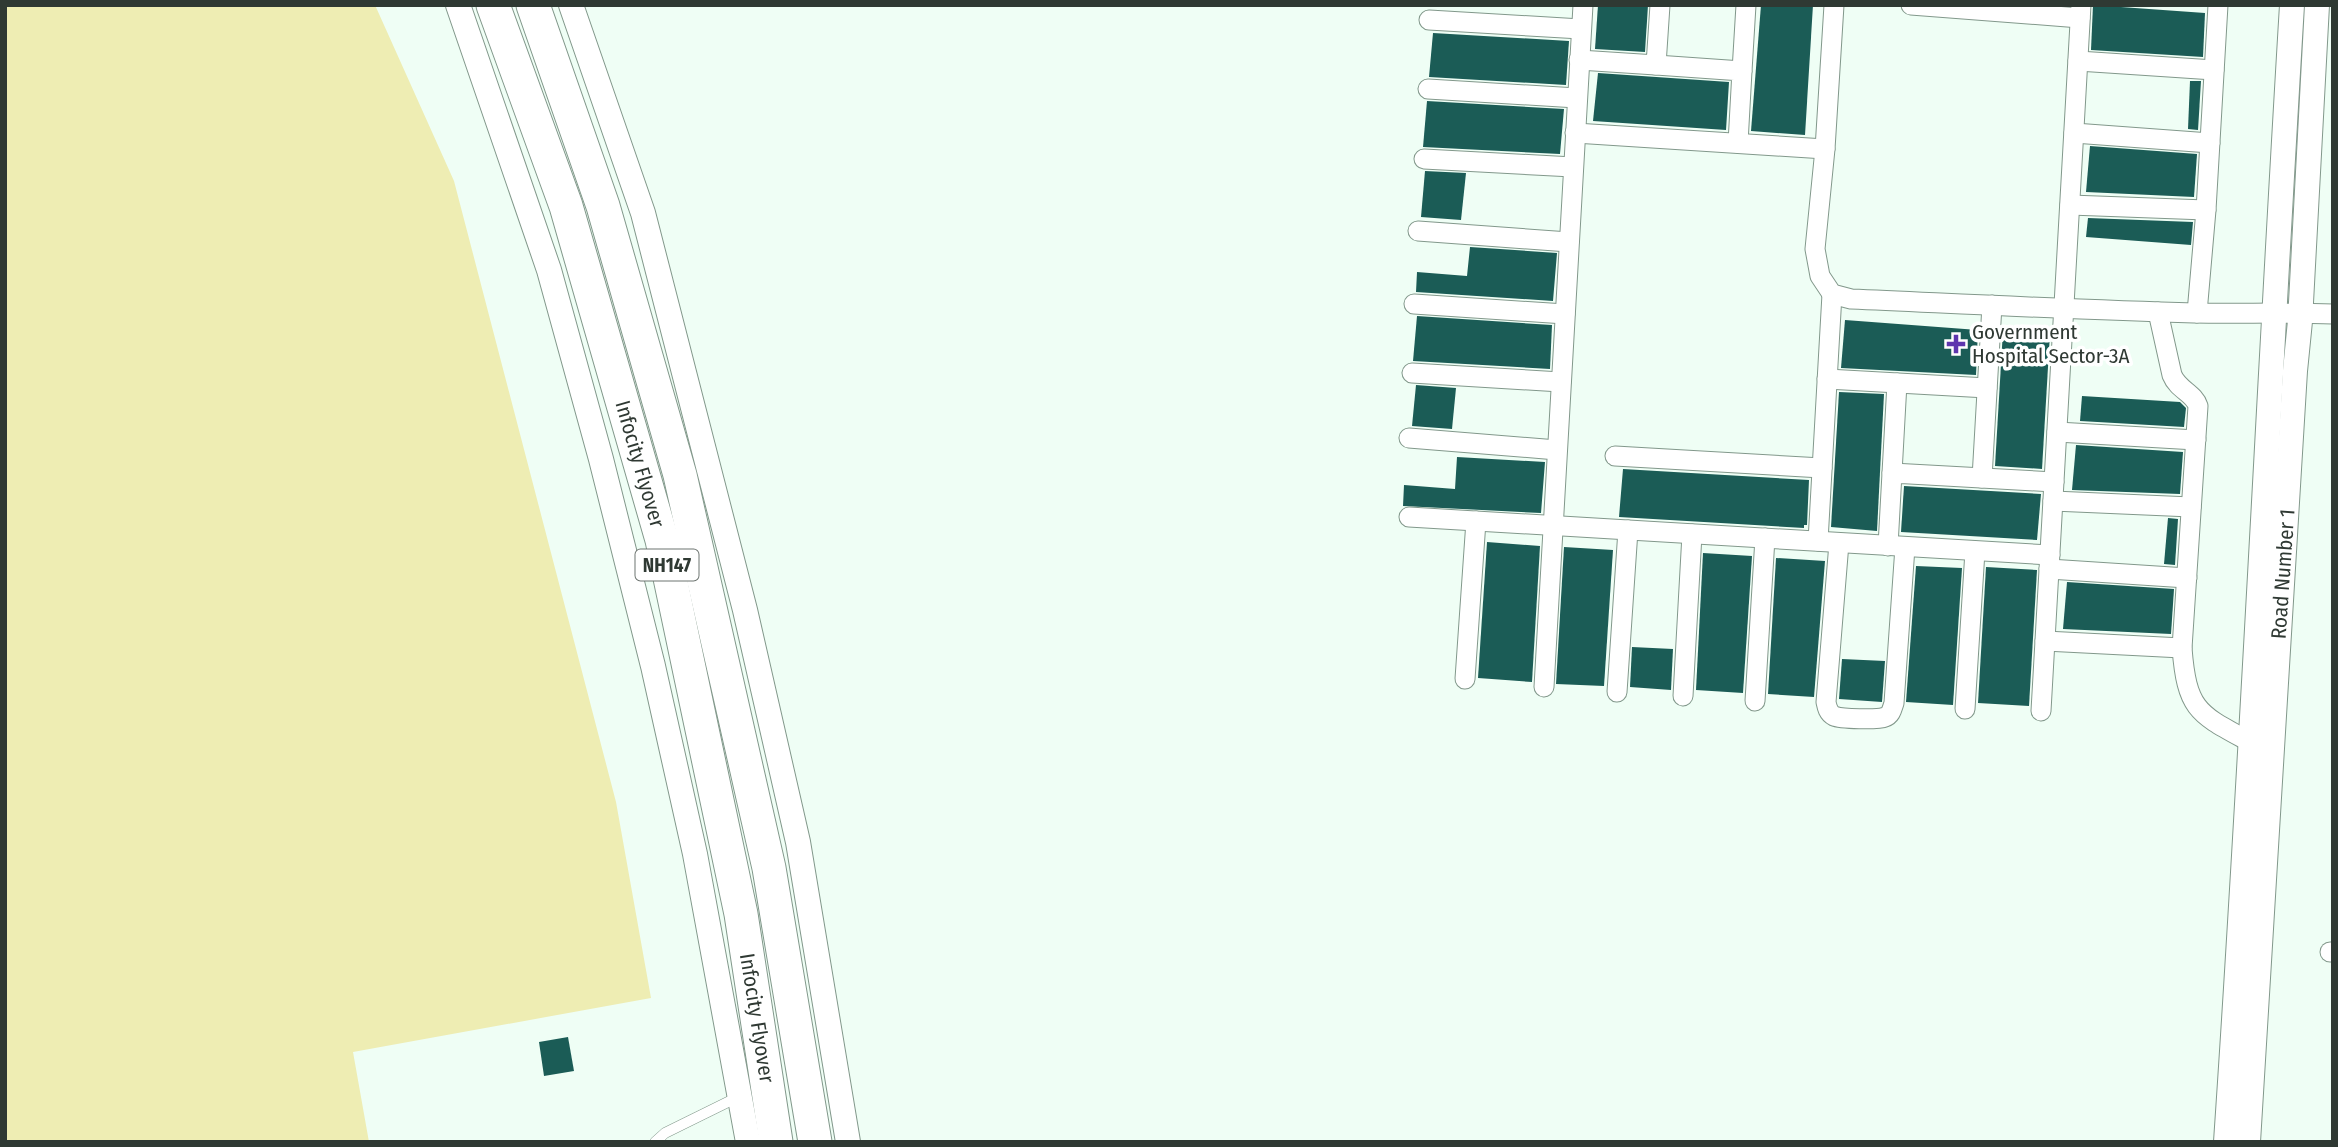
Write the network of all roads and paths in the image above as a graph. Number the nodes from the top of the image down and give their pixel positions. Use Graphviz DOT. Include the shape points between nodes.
graph roads {
  1 [pos="458,5"];
  2 [pos="493,5"];
  3 [pos="533,5"];
  4 [pos="571,5"];
  5 [pos="1583,5"];
  6 [pos="1660,5"];
  7 [pos="1746,5"];
  8 [pos="1834,5"];
  9 [pos="1911,5"];
  10 [pos="2218,5"];
  11 [pos="2292,5"];
  12 [pos="2316,5"];
  13 [pos="2080,12"];
  14 [pos="1429,20"];
  15 [pos="1581,29"];
  16 [pos="1579,61"];
  17 [pos="2078,61"];
  18 [pos="1656,65"];
  19 [pos="2214,70"];
  20 [pos="1742,71"];
  21 [pos="1427,89"];
  22 [pos="1577,98"];
  23 [pos="1575,133"];
  24 [pos="2074,133"];
  25 [pos="1738,143"];
  26 [pos="2210,143"];
  27 [pos="1825,149"];
  28 [pos="1424,159"];
  29 [pos="1573,167"];
  30 [pos="2070,205"];
  31 [pos="2206,210"];
  32 [pos="1418,231"];
  33 [pos="1569,242"];
  34 [pos="1832,294"];
  35 [pos="1414,304"];
  36 [pos="1992,305"];
  37 [pos="2064,308"];
  38 [pos="2158,312"];
  39 [pos="2274,312"];
  40 [pos="2197,313"];
  41 [pos="2301,313"];
  42 [pos="1565,314"];
  43 [pos="2333,314"];
  44 [pos="1412,373"];
  45 [pos="1827,379"];
  46 [pos="1561,382"];
  47 [pos="1897,383"];
  48 [pos="1987,388"];
  49 [pos="2057,432"];
  50 [pos="1409,438"];
  51 [pos="2196,440"];
  52 [pos="1557,450"];
  53 [pos="1615,456"];
  54 [pos="1822,468"];
  55 [pos="1892,473"];
  56 [pos="1982,478"];
  57 [pos="2054,492"];
  58 [pos="2191,507"];
  59 [pos="1409,517"];
  60 [pos="1476,521"];
  61 [pos="1553,526"];
  62 [pos="1628,530"];
  63 [pos="1692,534"];
  64 [pos="1765,538"];
  65 [pos="1818,541"];
  66 [pos="1839,543"];
  67 [pos="1897,546"];
  68 [pos="1975,551"];
  69 [pos="2050,562"];
  70 [pos="2187,578"];
  71 [pos="2045,641"];
  72 [pos="2182,648"];
  73 [pos="1465,679"];
  74 [pos="1544,688"];
  75 [pos="1617,692"];
  76 [pos="1683,696"];
  77 [pos="1755,701"];
  78 [pos="1965,709"];
  79 [pos="2041,711"];
  80 [pos="2252,743"];
  81 [pos="740,1096"];
  82 [pos="656,1142"];
  83 [pos="748,1142"];
  84 [pos="776,1142"];
  85 [pos="815,1142"];
  86 [pos="848,1142"];
  87 [pos="2226,1142"];
  88 [pos="2248,1142"];
  1 -- 81 [label="street" via="549,270 601,459 695,853"];
  2 -- 84 [label="highway, Infocity Flyover / NH147" via="566,206 662,540 741,914"];
  3 -- 85 [label="highway, Infocity Flyover / NH147" via="603,206 680,475 769,867"];
  4 -- 86 [label="street" via="643,213 744,610 798,842"];
  5 -- 15 [label="street"];
  6 -- 18 [label="street"];
  7 -- 20 [label="street"];
  8 -- 27 [label="street"];
  9 -- 13 [label="street"];
  10 -- 19 [label="street"];
  11 -- 39 [label="street, Road Number 1"];
  12 -- 41 [label="street, Road Number 1"];
  13 -- 17 [label="street"];
  14 -- 15 [label="street"];
  15 -- 16 [label="street"];
  16 -- 18 [label="street"];
  16 -- 22 [label="street"];
  17 -- 19 [label="street"];
  17 -- 24 [label="street"];
  18 -- 20 [label="street"];
  19 -- 26 [label="street"];
  20 -- 25 [label="street"];
  21 -- 22 [label="street"];
  22 -- 23 [label="street"];
  23 -- 25 [label="street"];
  23 -- 29 [label="street"];
  24 -- 26 [label="street"];
  24 -- 30 [label="street"];
  25 -- 27 [label="street"];
  26 -- 31 [label="street"];
  27 -- 34 [label="street" via="1815,250 1820,276"];
  28 -- 29 [label="street"];
  29 -- 33 [label="street"];
  30 -- 31 [label="street"];
  30 -- 37 [label="street"];
  31 -- 40 [label="street"];
  32 -- 33 [label="street"];
  33 -- 42 [label="street"];
  34 -- 36 [label="street" via="1851,299"];
  34 -- 45 [label="street"];
  35 -- 42 [label="street"];
  36 -- 37 [label="street"];
  36 -- 48 [label="street"];
  37 -- 38 [label="street"];
  37 -- 49 [label="street"];
  38 -- 40 [label="street"];
  38 -- 51 [label="street" via="2175,382 2197,401"];
  39 -- 40 [label="street"];
  39 -- 41 [label="street"];
  39 -- 80 [label="street, Road Number 1"];
  41 -- 43 [label="street"];
  41 -- 88 [label="street, Road Number 1"];
  42 -- 46 [label="street"];
  44 -- 46 [label="street"];
  45 -- 47 [label="street"];
  45 -- 54 [label="street"];
  46 -- 52 [label="street"];
  47 -- 48 [label="street"];
  47 -- 55 [label="street"];
  48 -- 56 [label="street"];
  49 -- 51 [label="street"];
  49 -- 57 [label="street"];
  50 -- 52 [label="street"];
  51 -- 58 [label="street"];
  52 -- 61 [label="street"];
  53 -- 54 [label="street"];
  54 -- 65 [label="street"];
  55 -- 56 [label="street"];
  55 -- 67 [label="street"];
  56 -- 57 [label="street"];
  57 -- 58 [label="street"];
  57 -- 69 [label="street"];
  58 -- 70 [label="street"];
  59 -- 60 [label="street"];
  60 -- 61 [label="street"];
  60 -- 73 [label="street"];
  61 -- 62 [label="street"];
  61 -- 74 [label="street"];
  62 -- 63 [label="street"];
  62 -- 75 [label="street"];
  63 -- 64 [label="street"];
  63 -- 76 [label="street"];
  64 -- 65 [label="street"];
  64 -- 77 [label="street"];
  65 -- 66 [label="street"];
  66 -- 67 [label="street"];
  66 -- 67 [label="street" via="1826,702 1833,716 1875,719 1890,713 1894,703"];
  67 -- 68 [label="street"];
  68 -- 69 [label="street"];
  68 -- 78 [label="street"];
  69 -- 70 [label="street"];
  69 -- 71 [label="street"];
  70 -- 72 [label="street"];
  71 -- 72 [label="street"];
  71 -- 79 [label="street"];
  72 -- 80 [label="street" via="2184,677 2197,710"];
  80 -- 87 [label="street, Road Number 1"];
  81 -- 82 [label="lane" via="665,1133"];
  81 -- 83 [label="street"];
}
